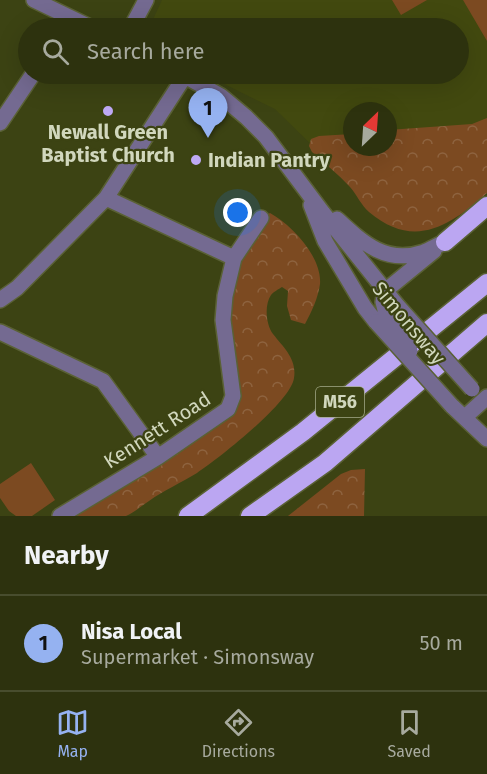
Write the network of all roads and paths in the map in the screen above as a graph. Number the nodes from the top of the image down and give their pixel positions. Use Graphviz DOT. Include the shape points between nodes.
graph roads {
  1 [pos="34,0"];
  2 [pos="146,0"];
  3 [pos="57,18"];
  4 [pos="136,18"];
  5 [pos="26,84"];
  6 [pos="177,84"];
  7 [pos="199,84"];
  8 [pos="0,123"];
  9 [pos="305,188"];
  10 [pos="106,198"];
  11 [pos="487,206"];
  12 [pos="261,218"];
  13 [pos="445,242"];
  14 [pos="234,258"];
  15 [pos="487,283"];
  16 [pos="385,291"];
  17 [pos="0,300"];
  18 [pos="386,313"];
  19 [pos="487,323"];
  20 [pos="0,332"];
  21 [pos="486,401"];
  22 [pos="465,417"];
  23 [pos="487,439"];
  24 [pos="158,457"];
  25 [pos="60,516"];
  26 [pos="188,516"];
  27 [pos="250,516"];
  1 -- 3 [label="street"];
  2 -- 4 [label="street"];
  5 -- 8 [label="street"];
  6 -- 10 [label="street"];
  7 -- 9 [label="street, Simonsway" via="246,117"];
  9 -- 13 [label="street" via="377,251 409,256"];
  9 -- 16 [label="street, Simonsway"];
  9 -- 18 [label="street, Simonsway" via="325,241 365,308"];
  10 -- 14 [label="street"];
  10 -- 17 [label="street" via="17,288"];
  11 -- 13 [label="highway"];
  12 -- 14 [label="street, Kennett Road"];
  13 -- 16 [label="street"];
  14 -- 24 [label="street, Kennett Road" via="223,320 233,396 228,409"];
  15 -- 26 [label="highway, M56" via="303,432"];
  16 -- 18 [label="street, Simonsway"];
  18 -- 21 [label="street, Simonsway, bridge"];
  18 -- 22 [label="street, Simonsway, bridge" via="411,360"];
  19 -- 27 [label="highway, M56" via="326,462"];
  20 -- 24 [label="street" via="104,381"];
  21 -- 22 [label="street"];
  22 -- 23 [label="street, Simonsway"];
  24 -- 25 [label="street, Kennett Road"];
}
